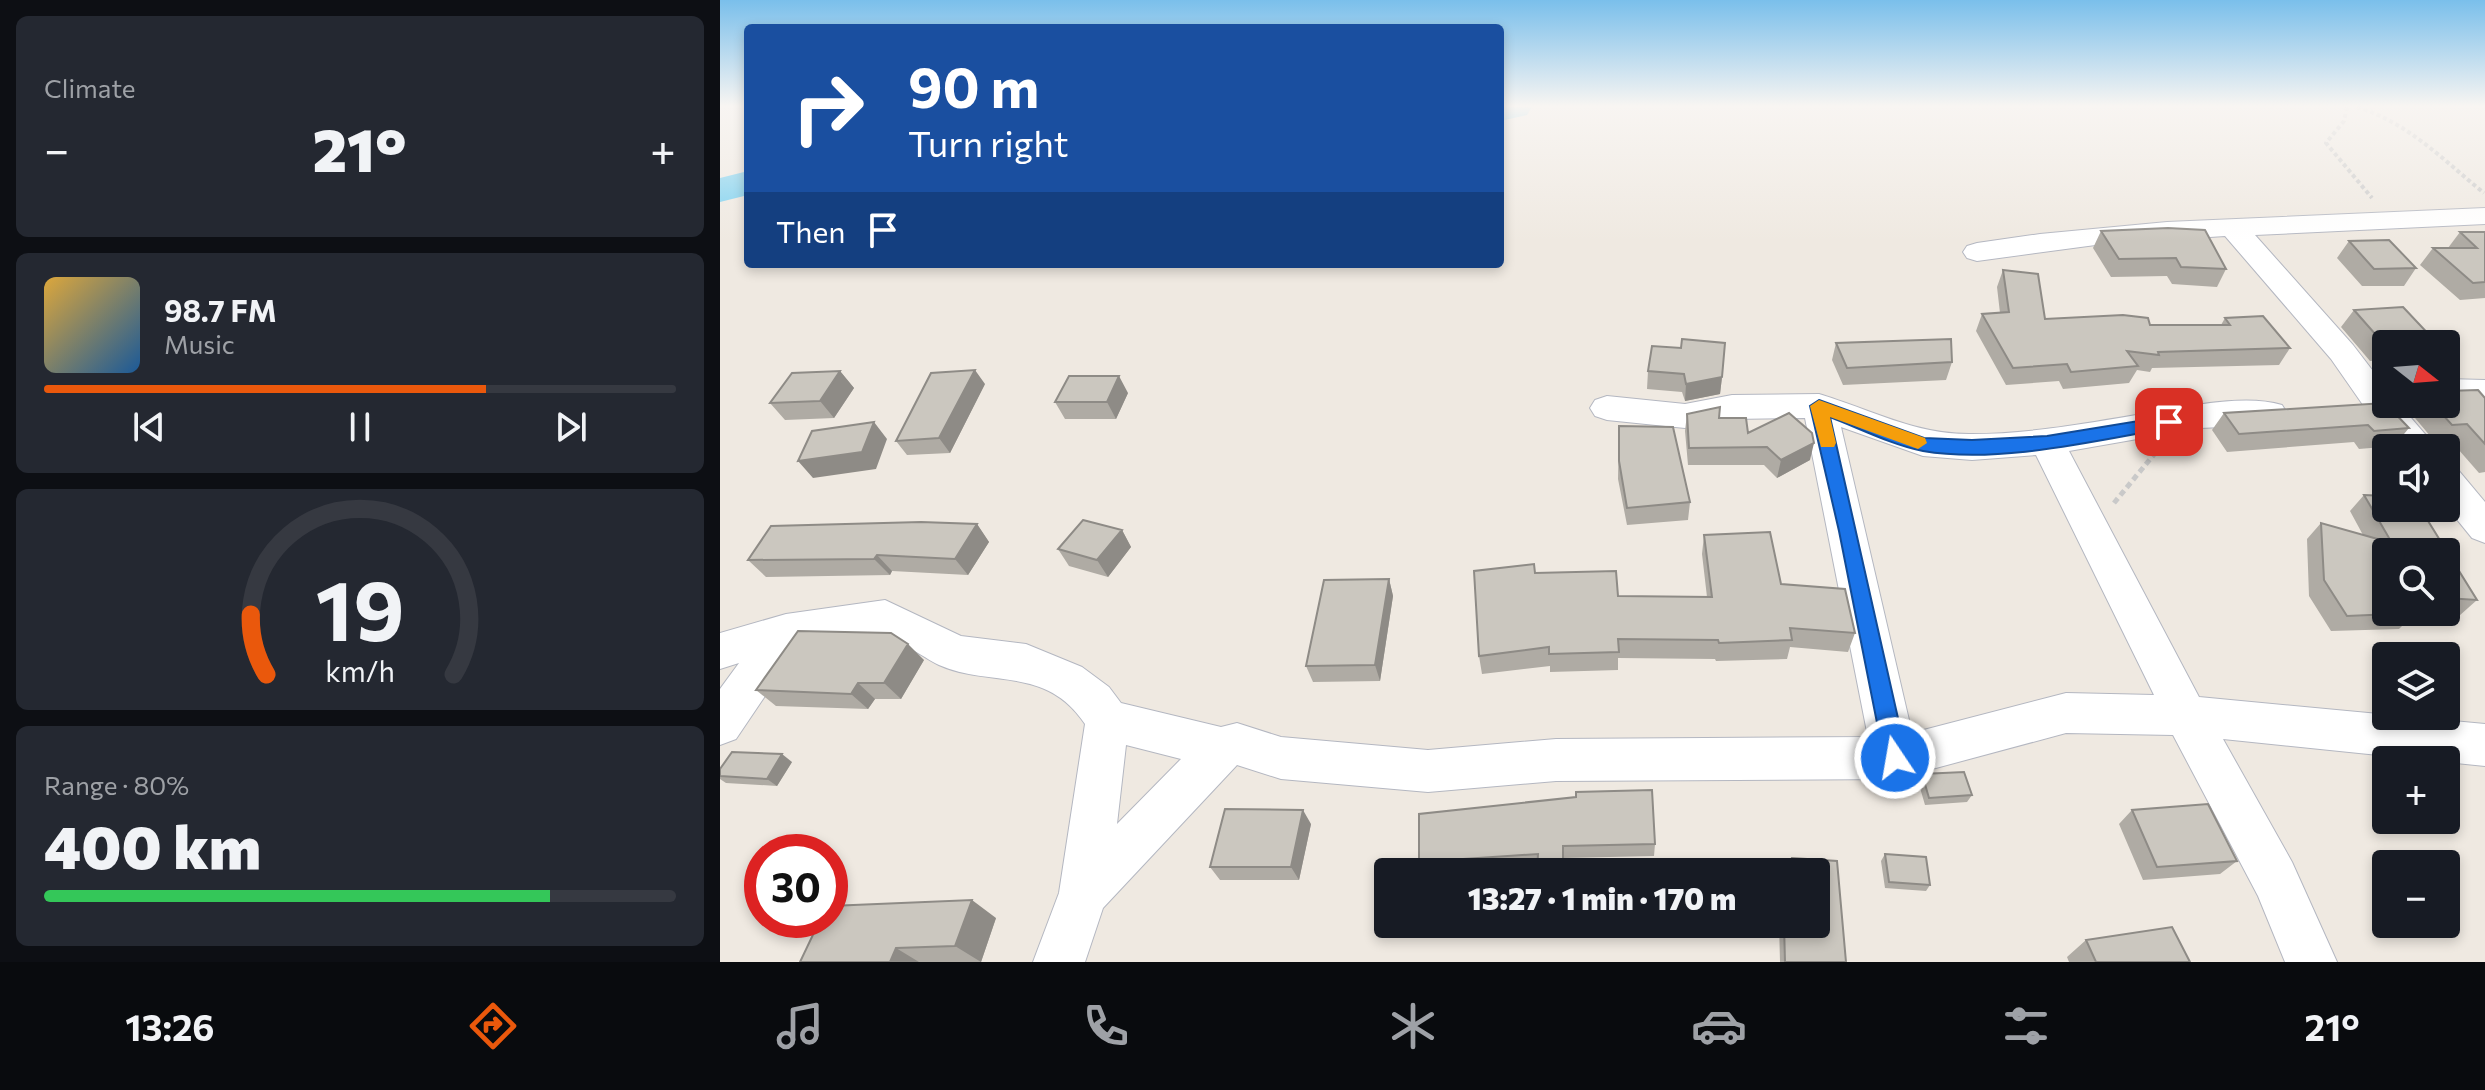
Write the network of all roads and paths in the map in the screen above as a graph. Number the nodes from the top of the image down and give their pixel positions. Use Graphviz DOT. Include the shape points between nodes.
graph roads {
  1 [pos="2334,152"];
  2 [pos="2437,152"];
  3 [pos="2485,194"];
  4 [pos="2485,216"];
  5 [pos="2394,223"];
  6 [pos="2234,229"];
  7 [pos="1977,252"];
  8 [pos="2460,390"];
  9 [pos="2485,391"];
  10 [pos="2372,401"];
  11 [pos="1819,406"];
  12 [pos="1607,408"];
  13 [pos="2306,411"];
  14 [pos="2200,416"];
  15 [pos="2388,418"];
  16 [pos="2405,434"];
  17 [pos="2047,442"];
  18 [pos="2460,497"];
  19 [pos="2485,528"];
  20 [pos="2091,530"];
  21 [pos="786,631"];
  22 [pos="720,651"];
  23 [pos="2186,715"];
  24 [pos="1107,720"];
  25 [pos="720,725"];
  26 [pos="2485,745"];
  27 [pos="1221,748"];
  28 [pos="1895,758"];
  29 [pos="1084,893"];
  30 [pos="1059,962"];
  31 [pos="2311,962"];
  1 -- 5 [label="path"];
  2 -- 3 [label="path"];
  4 -- 5 [label="street"];
  5 -- 6 [label="street"];
  6 -- 7 [label="street" via="2096,234"];
  6 -- 10 [label="street" via="2342,352"];
  8 -- 9 [label="street"];
  11 -- 12 [label="street" via="1732,407 1685,416"];
  11 -- 17 [label="street" via="1923,444"];
  11 -- 28 [label="street"];
  13 -- 14 [label="street"];
  14 -- 17 [label="street"];
  14 -- 20 [label="path" via="2163,443"];
  15 -- 16 [label="street"];
  17 -- 20 [label="street"];
  18 -- 19 [label="street"];
  20 -- 23 [label="street"];
  21 -- 22 [label="street"];
  21 -- 24 [label="street" via="885,617 955,653 1026,662 1067,680 1094,701"];
  21 -- 25 [label="street"];
  23 -- 26 [label="street"];
  23 -- 28 [label="street" via="2066,713"];
  23 -- 31 [label="street" via="2275,879"];
  24 -- 27 [label="street"];
  24 -- 29 [label="street"];
  27 -- 28 [label="street" via="1237,744 1281,758 1428,771 1556,760"];
  27 -- 29 [label="street"];
  29 -- 30 [label="street"];
}
